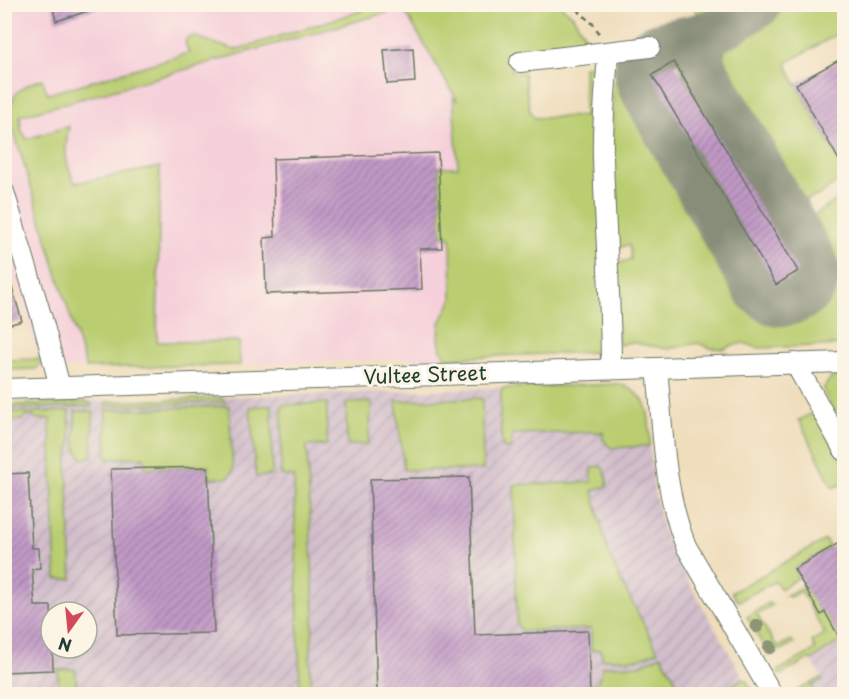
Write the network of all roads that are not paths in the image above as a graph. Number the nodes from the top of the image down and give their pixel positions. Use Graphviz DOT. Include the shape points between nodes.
graph roads {
  1 [pos="650,47"];
  2 [pos="608,52"];
  3 [pos="520,62"];
  4 [pos="4,192"];
  5 [pos="844,362"];
  6 [pos="795,363"];
  7 [pos="657,368"];
  8 [pos="611,369"];
  9 [pos="60,387"];
  10 [pos="4,389"];
  11 [pos="844,450"];
  12 [pos="772,694"];
  1 -- 2 [label="street"];
  2 -- 3 [label="street"];
  2 -- 8 [label="street" via="603,148"];
  4 -- 9 [label="street"];
  5 -- 6 [label="street, Vultee Street"];
  6 -- 7 [label="street, Vultee Street"];
  6 -- 11 [label="street"];
  7 -- 8 [label="street, Vultee Street"];
  7 -- 12 [label="street" via="668,482 677,523 686,546"];
  8 -- 9 [label="street, Vultee Street"];
  9 -- 10 [label="street, Vultee Street"];
}
